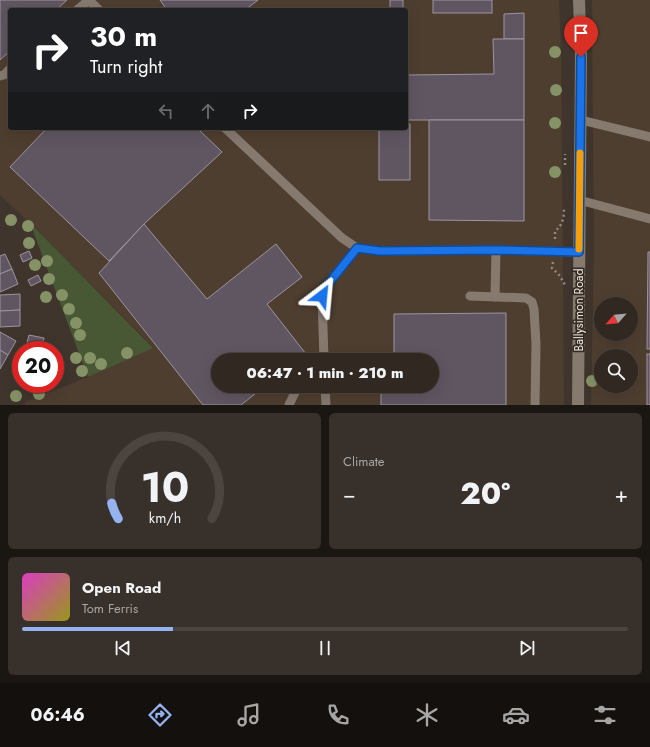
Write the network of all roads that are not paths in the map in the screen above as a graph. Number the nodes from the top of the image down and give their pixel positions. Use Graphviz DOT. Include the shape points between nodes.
graph roads {
  1 [pos="89,0"];
  2 [pos="579,0"];
  3 [pos="79,8"];
  4 [pos="97,8"];
  5 [pos="581,120"];
  6 [pos="227,130"];
  7 [pos="650,137"];
  8 [pos="579,200"];
  9 [pos="650,219"];
  10 [pos="357,248"];
  11 [pos="496,250"];
  12 [pos="579,252"];
  13 [pos="470,296"];
  14 [pos="495,297"];
  15 [pos="324,353"];
  16 [pos="295,393"];
  17 [pos="325,393"];
  18 [pos="290,405"];
  19 [pos="326,405"];
  20 [pos="536,405"];
  21 [pos="578,405"];
  1 -- 3 [label="lane"];
  1 -- 4 [label="lane"];
  2 -- 5 [label="main road, Ballysimon Road"];
  5 -- 7 [label="lane"];
  5 -- 8 [label="main road, Ballysimon Road"];
  6 -- 10 [label="lane" via="342,238"];
  8 -- 9 [label="lane"];
  8 -- 12 [label="main road, Ballysimon Road"];
  10 -- 11 [label="lane" via="380,251"];
  10 -- 15 [label="lane" via="325,288 322,296"];
  11 -- 12 [label="lane"];
  11 -- 14 [label="lane"];
  12 -- 21 [label="main road, Ballysimon Road"];
  13 -- 14 [label="lane"];
  14 -- 20 [label="lane" via="526,298 532,302 536,344"];
  16 -- 18 [label="lane"];
  17 -- 19 [label="lane"];
}
